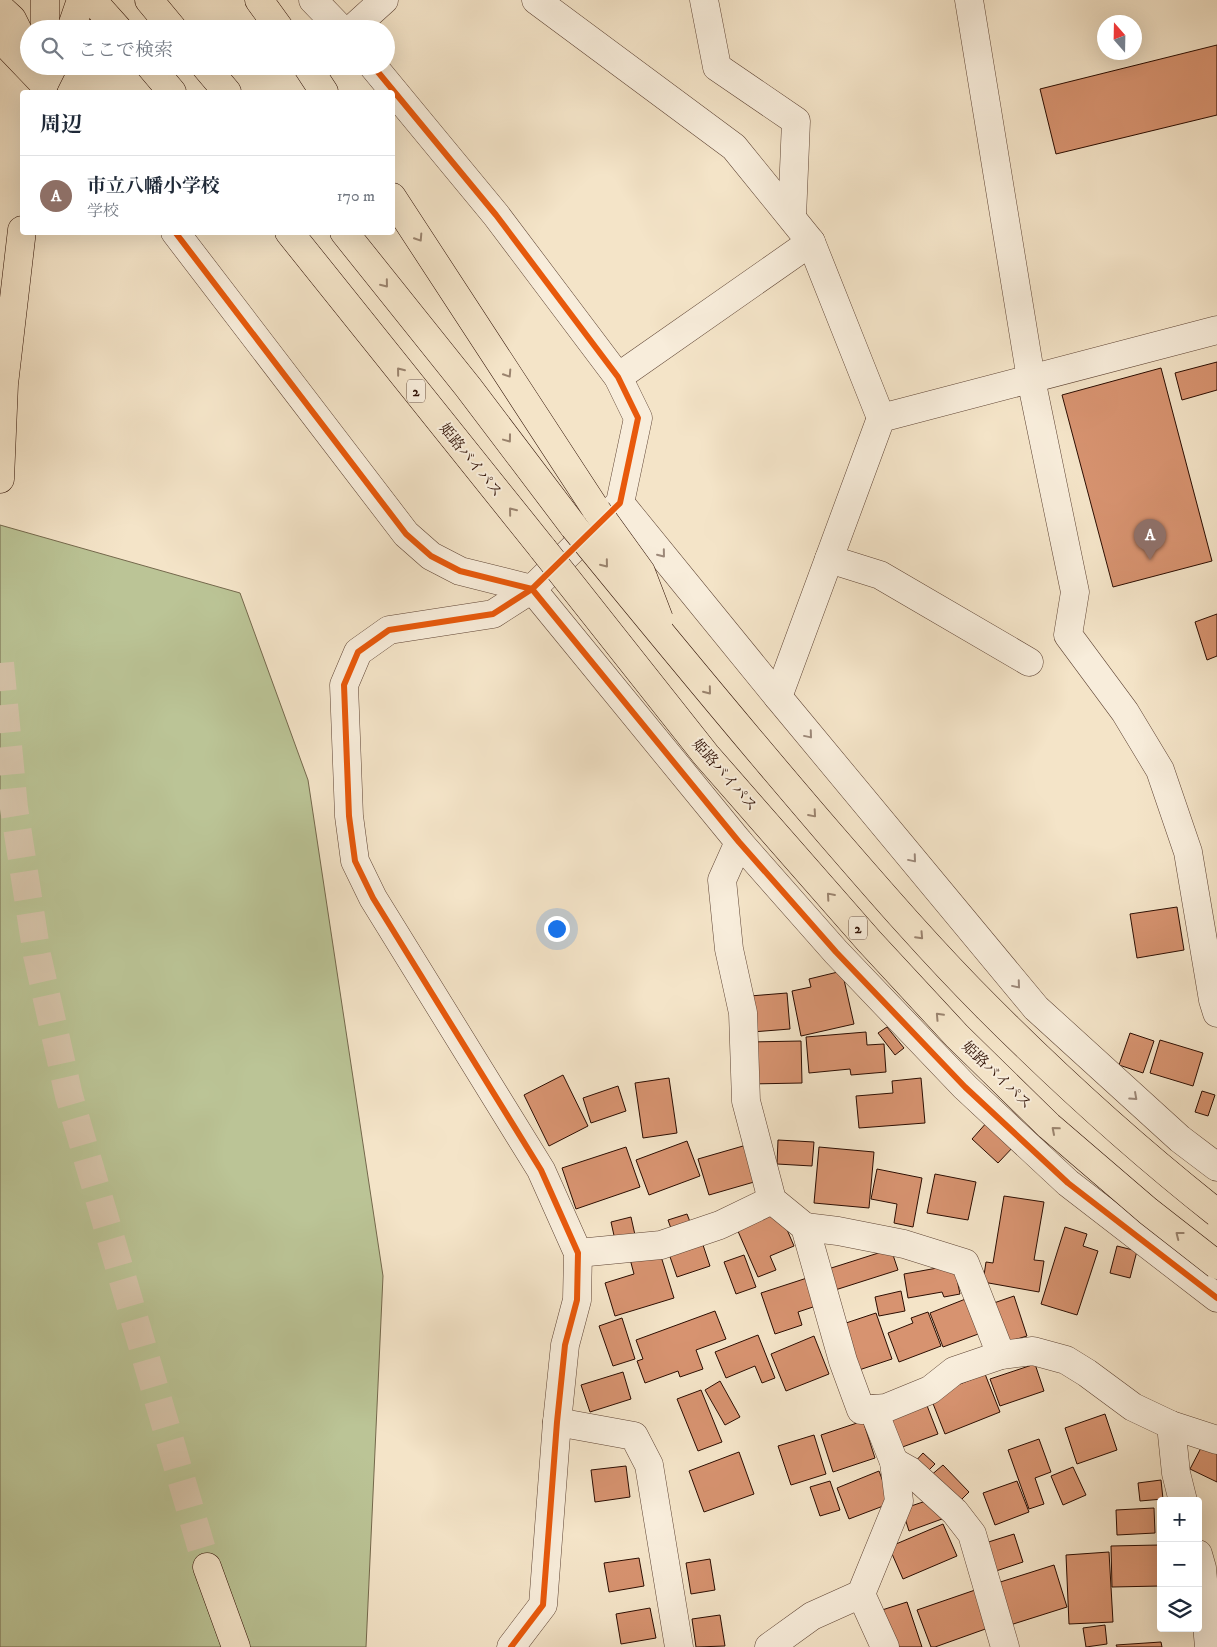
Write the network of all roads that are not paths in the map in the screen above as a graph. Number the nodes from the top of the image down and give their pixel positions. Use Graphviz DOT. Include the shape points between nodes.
graph roads {
  1 [pos="45,0"];
  2 [pos="81,0"];
  3 [pos="92,0"];
  4 [pos="148,0"];
  5 [pos="258,0"];
  6 [pos="314,0"];
  7 [pos="384,0"];
  8 [pos="704,0"];
  9 [pos="539,1"];
  10 [pos="976,2"];
  11 [pos="0,8"];
  12 [pos="45,20"];
  13 [pos="74,20"];
  14 [pos="110,20"];
  15 [pos="165,20"];
  16 [pos="273,20"];
  17 [pos="333,20"];
  18 [pos="362,20"];
  19 [pos="20,35"];
  20 [pos="0,38"];
  21 [pos="20,56"];
  22 [pos="158,75"];
  23 [pos="213,75"];
  24 [pos="313,75"];
  25 [pos="380,75"];
  26 [pos="170,90"];
  27 [pos="225,90"];
  28 [pos="323,90"];
  29 [pos="393,90"];
  30 [pos="395,93"];
  31 [pos="395,201"];
  32 [pos="792,218"];
  33 [pos="21,235"];
  34 [pos="177,235"];
  35 [pos="291,235"];
  36 [pos="346,235"];
  37 [pos="811,242"];
  38 [pos="1217,330"];
  39 [pos="618,377"];
  40 [pos="1031,379"];
  41 [pos="881,418"];
  42 [pos="0,479"];
  43 [pos="608,507"];
  44 [pos="829,559"];
  45 [pos="532,589"];
  46 [pos="668,642"];
  47 [pos="1029,662"];
  48 [pos="778,697"];
  49 [pos="739,842"];
  50 [pos="1217,1013"];
  51 [pos="1217,1167"];
  52 [pos="772,1200"];
  53 [pos="1217,1213"];
  54 [pos="805,1227"];
  55 [pos="578,1253"];
  56 [pos="1217,1265"];
  57 [pos="1217,1298"];
  58 [pos="1001,1355"];
  59 [pos="873,1409"];
  60 [pos="557,1422"];
  61 [pos="1170,1425"];
  62 [pos="1217,1440"];
  63 [pos="894,1462"];
  64 [pos="1183,1497"];
  65 [pos="207,1567"];
  66 [pos="1202,1568"];
  67 [pos="861,1594"];
  68 [pos="236,1647"];
  69 [pos="511,1647"];
  70 [pos="679,1647"];
  71 [pos="769,1647"];
  72 [pos="885,1647"];
  73 [pos="1006,1647"];
  74 [pos="1209,1647"];
  1 -- 12 [label="main road"];
  2 -- 13 [label="main road"];
  3 -- 14 [label="main road"];
  4 -- 15 [label="main road"];
  5 -- 16 [label="main road"];
  6 -- 17 [label="street"];
  7 -- 18 [label="street"];
  8 -- 32 [label="street" via="717,67 796,121"];
  9 -- 32 [label="street" via="734,147"];
  10 -- 40 [label="street"];
  11 -- 19 [label="main road" via="12,19"];
  20 -- 21 [label="main road"];
  22 -- 26 [label="main road"];
  23 -- 27 [label="main road"];
  24 -- 28 [label="main road"];
  25 -- 29 [label="street"];
  30 -- 39 [label="street" via="496,215"];
  31 -- 43 [label="main road, one-way"];
  32 -- 37 [label="street"];
  33 -- 42 [label="main road" via="4,384"];
  34 -- 45 [label="street" via="406,534 431,556 460,571"];
  56 -- 35 [label="main road, 姫路バイパス / 2, one-way, bridge" via="1148,1211 1050,1126 950,1029 869,941 706,755"];
  36 -- 46 [label="main road, one-way, bridge"];
  37 -- 39 [label="street"];
  37 -- 41 [label="street"];
  38 -- 40 [label="street"];
  39 -- 43 [label="street" via="638,418"];
  40 -- 41 [label="street"];
  40 -- 50 [label="street" via="1075,592 1068,635 1124,712 1160,770 1188,852"];
  41 -- 44 [label="street"];
  43 -- 45 [label="street"];
  43 -- 46 [label="main road, bridge" via="642,572"];
  43 -- 48 [label="street, one-way"];
  44 -- 47 [label="street" via="880,575"];
  44 -- 48 [label="street"];
  45 -- 49 [label="street"];
  45 -- 55 [label="street" via="492,614 389,630 358,652 344,685 349,816 355,862 373,898 541,1170"];
  46 -- 53 [label="main road, one-way, bridge" via="898,913 987,1007 1078,1095"];
  48 -- 51 [label="street, one-way" via="1036,1008 1180,1139"];
  49 -- 52 [label="street" via="722,880 729,949 743,1013 746,1101"];
  49 -- 57 [label="street" via="836,952 965,1087 1068,1183"];
  52 -- 54 [label="street"];
  52 -- 55 [label="street" via="720,1225 661,1245"];
  54 -- 58 [label="street" via="904,1244 964,1262"];
  54 -- 59 [label="street" via="843,1361 861,1410"];
  55 -- 60 [label="street" via="577,1300 565,1344"];
  58 -- 59 [label="street" via="954,1371 930,1390 886,1408"];
  58 -- 61 [label="street" via="1033,1351 1066,1360 1133,1407"];
  59 -- 63 [label="street"];
  60 -- 69 [label="street" via="542,1605"];
  60 -- 70 [label="street" via="634,1436 649,1465"];
  61 -- 62 [label="street"];
  61 -- 64 [label="street" via="1176,1473"];
  63 -- 67 [label="street" via="899,1501"];
  63 -- 73 [label="street" via="910,1471 955,1512 972,1534"];
  65 -- 68 [label="main road"];
  66 -- 74 [label="street"];
  67 -- 71 [label="street" via="812,1616"];
  67 -- 72 [label="street"];
}
